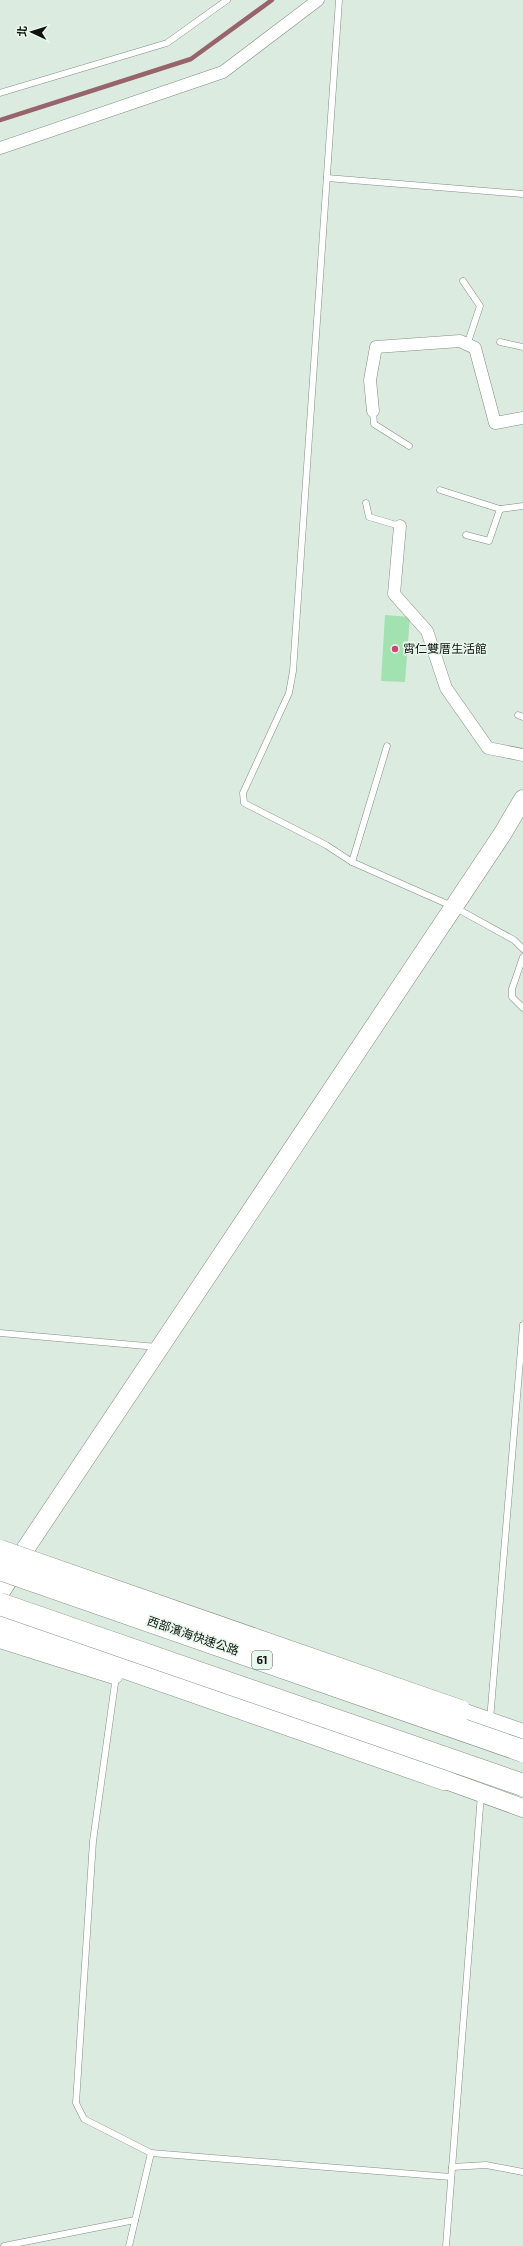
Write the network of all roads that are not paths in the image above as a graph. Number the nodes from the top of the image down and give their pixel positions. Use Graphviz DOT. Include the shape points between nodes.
graph roads {
  1 [pos="227,0"];
  2 [pos="318,0"];
  3 [pos="338,0"];
  4 [pos="0,93"];
  5 [pos="0,148"];
  6 [pos="327,178"];
  7 [pos="523,194"];
  8 [pos="463,281"];
  9 [pos="500,342"];
  10 [pos="467,345"];
  11 [pos="523,347"];
  12 [pos="373,411"];
  13 [pos="523,418"];
  14 [pos="410,446"];
  15 [pos="440,490"];
  16 [pos="366,503"];
  17 [pos="523,506"];
  18 [pos="500,509"];
  19 [pos="400,526"];
  20 [pos="466,535"];
  21 [pos="387,746"];
  22 [pos="523,755"];
  23 [pos="523,799"];
  24 [pos="352,862"];
  25 [pos="454,907"];
  26 [pos="523,949"];
  27 [pos="523,957"];
  28 [pos="523,1008"];
  29 [pos="523,1325"];
  30 [pos="0,1333"];
  31 [pos="160,1347"];
  32 [pos="0,1540"];
  33 [pos="26,1548"];
  34 [pos="0,1551"];
  35 [pos="0,1559"];
  36 [pos="9,1567"];
  37 [pos="0,1593"];
  38 [pos="0,1604"];
  39 [pos="0,1612"];
  40 [pos="0,1624"];
  41 [pos="0,1639"];
  42 [pos="116,1675"];
  43 [pos="460,1711"];
  44 [pos="490,1722"];
  45 [pos="523,1733"];
  46 [pos="523,1742"];
  47 [pos="523,1751"];
  48 [pos="444,1779"];
  49 [pos="523,1779"];
  50 [pos="523,1785"];
  51 [pos="481,1792"];
  52 [pos="523,1808"];
  53 [pos="151,2153"];
  54 [pos="452,2167"];
  55 [pos="523,2172"];
  56 [pos="451,2177"];
  57 [pos="135,2220"];
  58 [pos="4,2246"];
  59 [pos="128,2246"];
  60 [pos="446,2246"];
  1 -- 4 [label="lane" via="167,42"];
  2 -- 5 [label="street" via="223,72"];
  3 -- 6 [label="lane"];
  6 -- 7 [label="lane"];
  6 -- 24 [label="lane" via="293,671 289,693 243,793 244,803 326,845"];
  8 -- 10 [label="lane" via="480,306"];
  9 -- 11 [label="lane"];
  10 -- 12 [label="street" via="460,341 376,347 370,380"];
  10 -- 13 [label="street" via="475,348 495,423"];
  12 -- 14 [label="lane" via="374,424"];
  15 -- 18 [label="lane"];
  16 -- 19 [label="lane" via="369,517"];
  17 -- 18 [label="lane"];
  18 -- 20 [label="lane" via="489,541"];
  19 -- 22 [label="street" via="394,594 427,631 446,688 488,748"];
  21 -- 24 [label="lane"];
  23 -- 25 [label="main road"];
  24 -- 25 [label="lane"];
  25 -- 26 [label="lane" via="514,940"];
  25 -- 31 [label="main road"];
  27 -- 28 [label="lane" via="512,989 512,998"];
  29 -- 44 [label="lane"];
  30 -- 31 [label="lane"];
  31 -- 33 [label="main road"];
  32 -- 33 [label="main road"];
  33 -- 36 [label="main road"];
  33 -- 43 [label="main road"];
  34 -- 43 [label="highway, bridge"];
  35 -- 36 [label="main road"];
  36 -- 37 [label="main road"];
  36 -- 46 [label="main road"];
  36 -- 47 [label="highway, 西部濱海快速公路 / 61, bridge"];
  38 -- 50 [label="highway, bridge"];
  39 -- 49 [label="main road" via="429,1763"];
  40 -- 48 [label="highway"];
  41 -- 42 [label="main road"];
  42 -- 48 [label="main road"];
  42 -- 53 [label="lane" via="93,1841 76,2103 84,2119"];
  43 -- 44 [label="main road"];
  44 -- 45 [label="main road"];
  48 -- 51 [label="main road"];
  51 -- 52 [label="main road"];
  51 -- 54 [label="lane"];
  53 -- 56 [label="lane"];
  53 -- 57 [label="lane"];
  54 -- 55 [label="lane" via="486,2165"];
  54 -- 56 [label="lane"];
  56 -- 60 [label="lane"];
  57 -- 58 [label="lane"];
  57 -- 59 [label="lane"];
}
